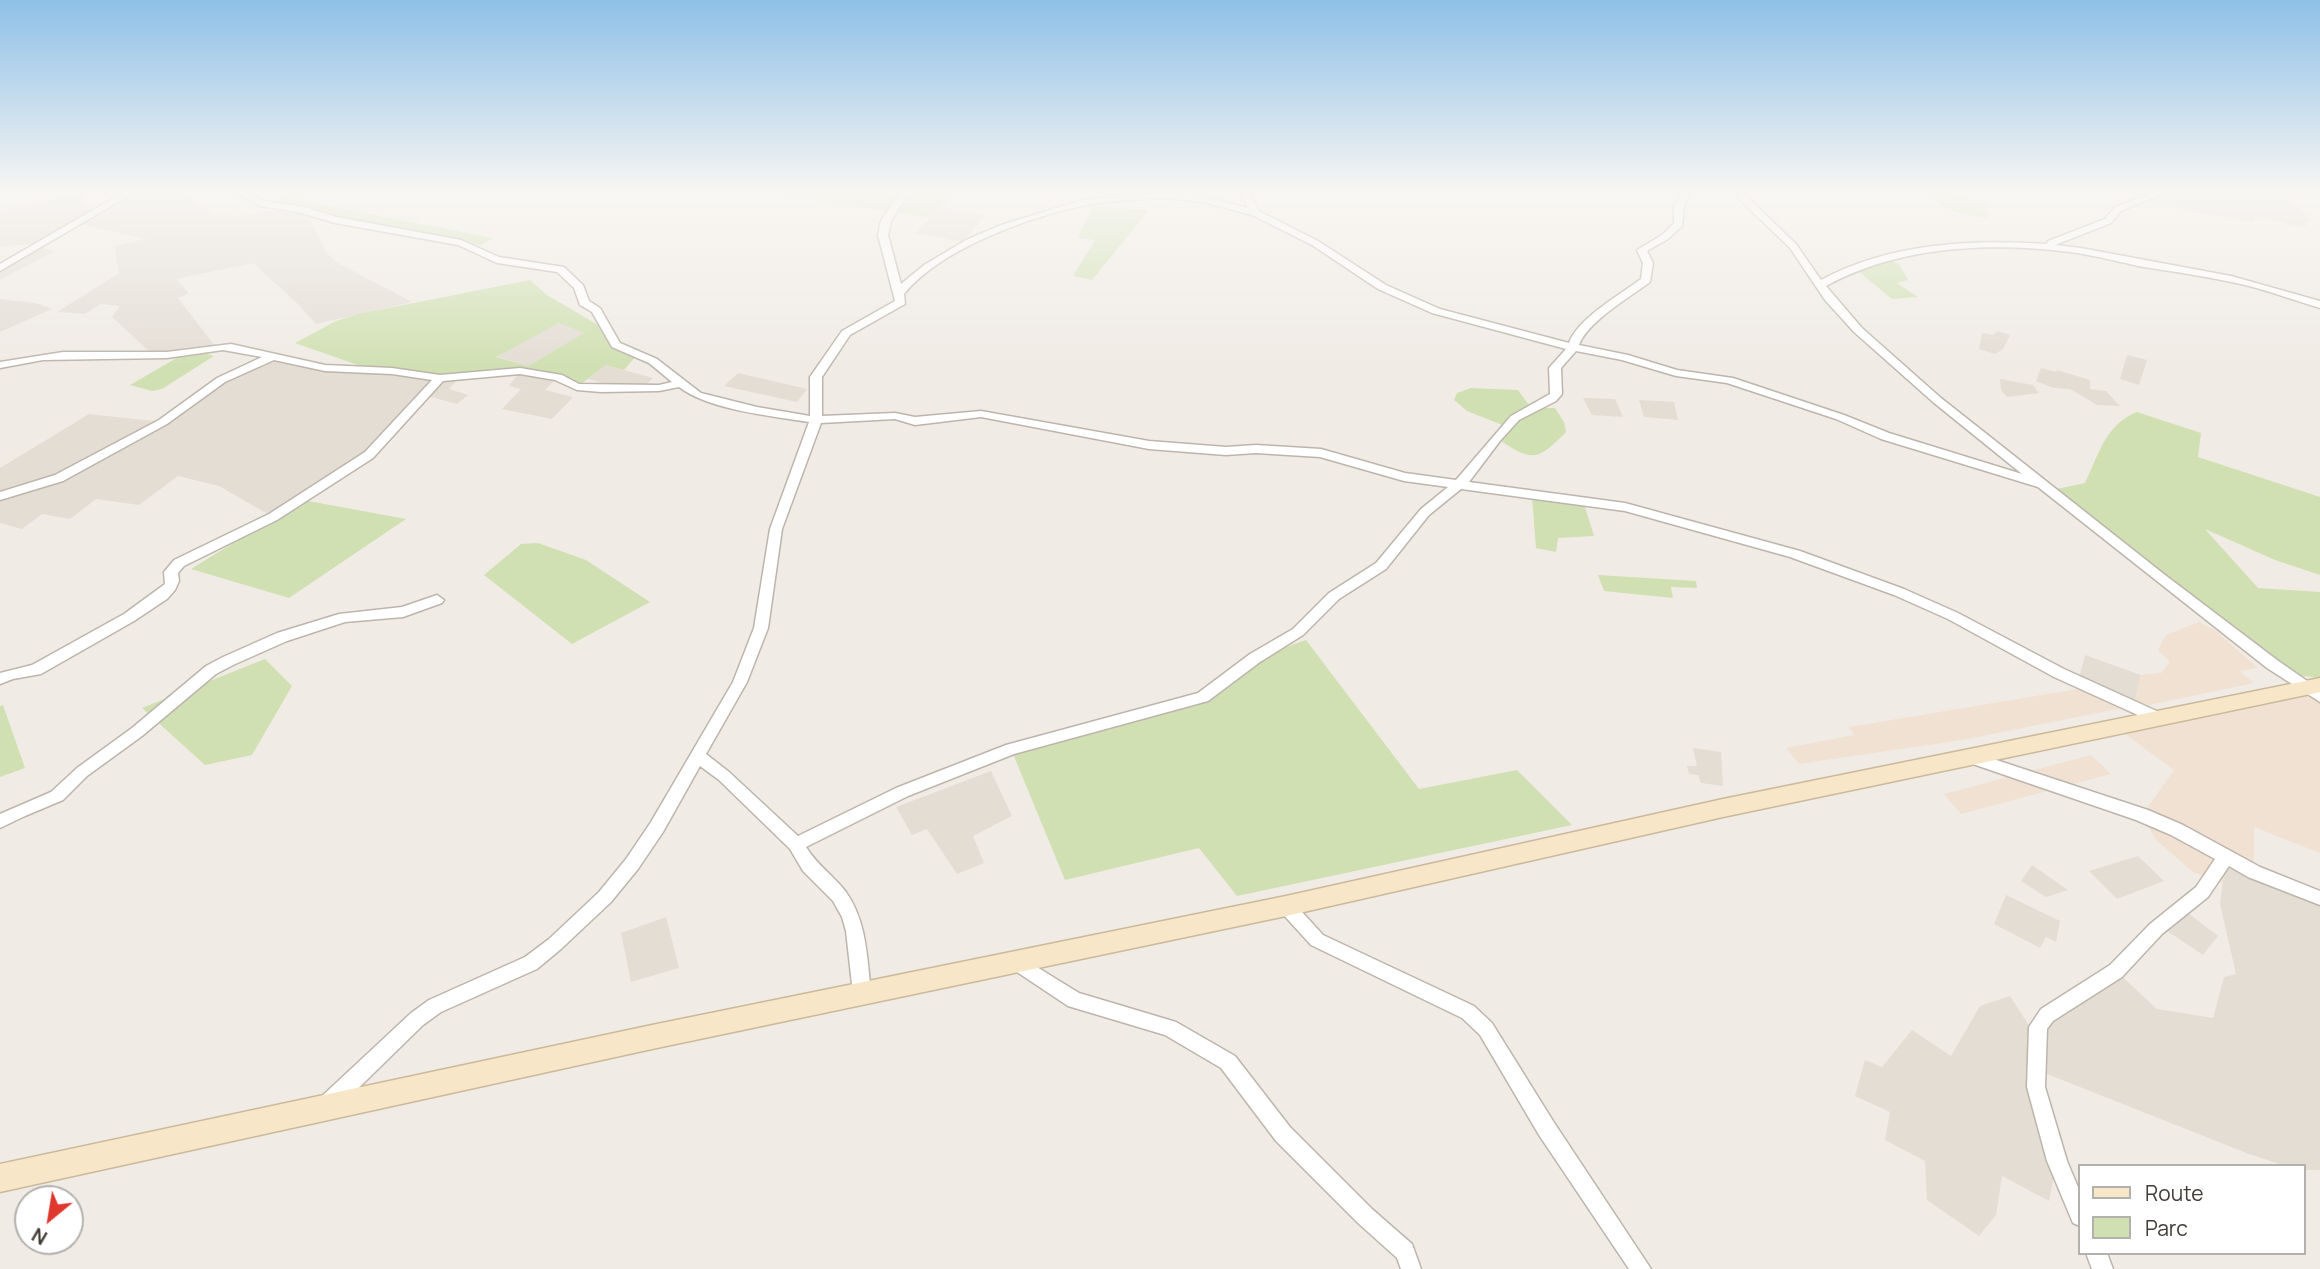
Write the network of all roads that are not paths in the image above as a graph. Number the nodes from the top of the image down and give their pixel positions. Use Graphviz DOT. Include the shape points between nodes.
graph roads {
  1 [pos="29,251"];
  2 [pos="478,251"];
  3 [pos="888,251"];
  4 [pos="954,251"];
  5 [pos="1327,251"];
  6 [pos="1643,251"];
  7 [pos="1796,251"];
  8 [pos="1924,251"];
  9 [pos="2081,251"];
  10 [pos="0,268"];
  11 [pos="1819,285"];
  12 [pos="900,292"];
  13 [pos="2320,305"];
  14 [pos="1573,347"];
  15 [pos="274,356"];
  16 [pos="0,365"];
  17 [pos="440,378"];
  18 [pos="681,383"];
  19 [pos="816,420"];
  20 [pos="2040,484"];
  21 [pos="1459,485"];
  22 [pos="0,496"];
  23 [pos="437,600"];
  24 [pos="0,679"];
  25 [pos="2315,690"];
  26 [pos="2156,717"];
  27 [pos="698,756"];
  28 [pos="1969,757"];
  29 [pos="0,822"];
  30 [pos="796,844"];
  31 [pos="2226,857"];
  32 [pos="2320,898"];
  33 [pos="1286,906"];
  34 [pos="1014,961"];
  35 [pos="862,993"];
  36 [pos="324,1108"];
  37 [pos="0,1178"];
  38 [pos="2078,1211"];
  39 [pos="1411,1269"];
  40 [pos="1641,1269"];
  1 -- 10 [label="street"];
  2 -- 18 [label="street" via="497,260 560,269 579,287 584,303 596,310 616,345 653,361"];
  3 -- 12 [label="street"];
  4 -- 12 [label="street" via="910,280"];
  5 -- 14 [label="street" via="1366,278 1436,311"];
  6 -- 14 [label="street" via="1648,263 1646,280 1586,326"];
  7 -- 11 [label="street"];
  8 -- 11 [label="street" via="1864,262"];
  9 -- 13 [label="street" via="2209,274"];
  11 -- 20 [label="street" via="1858,330"];
  12 -- 19 [label="street" via="901,302 846,334 824,364 816,377"];
  14 -- 20 [label="street" via="1624,356 1676,373 1729,380 1885,436"];
  14 -- 21 [label="street" via="1555,368 1556,394 1515,418"];
  15 -- 16 [label="street" via="215,346 173,355 77,353"];
  15 -- 17 [label="street" via="325,368"];
  15 -- 22 [label="street" via="221,380 163,422 59,478"];
  17 -- 18 [label="street" via="520,371 601,389"];
  17 -- 24 [label="street" via="369,455 273,517 179,563 171,572 170,589 128,618 36,670 9,673"];
  18 -- 19 [label="street" via="697,395"];
  19 -- 21 [label="street" via="883,416 915,421 986,415 1149,445 1321,453 1391,474"];
  19 -- 27 [label="street" via="776,529 761,628 740,682"];
  20 -- 25 [label="street"];
  21 -- 26 [label="street" via="1625,507 1795,554 1953,615 2059,673"];
  21 -- 30 [label="street" via="1425,512 1381,566 1334,596 1298,632 1203,697 1011,749 902,792"];
  23 -- 29 [label="street" via="403,612 344,617 228,661 57,796"];
  25 -- 26 [label="street"];
  26 -- 28 [label="street"];
  27 -- 30 [label="street"];
  27 -- 36 [label="street" via="632,864 582,922 531,963 435,1006"];
  28 -- 31 [label="street" via="2142,815"];
  28 -- 33 [label="street"];
  30 -- 35 [label="street" via="850,915"];
  31 -- 32 [label="street"];
  31 -- 38 [label="street" via="2202,892 2156,929 2116,971 2047,1015 2038,1027 2036,1087 2057,1161"];
  33 -- 34 [label="street"];
  33 -- 40 [label="street" via="1317,940 1468,1012 1486,1029"];
  34 -- 35 [label="street"];
  34 -- 39 [label="street" via="1074,1000 1170,1028 1228,1062 1283,1134 1405,1251"];
  35 -- 36 [label="street"];
  36 -- 37 [label="street"];
}
